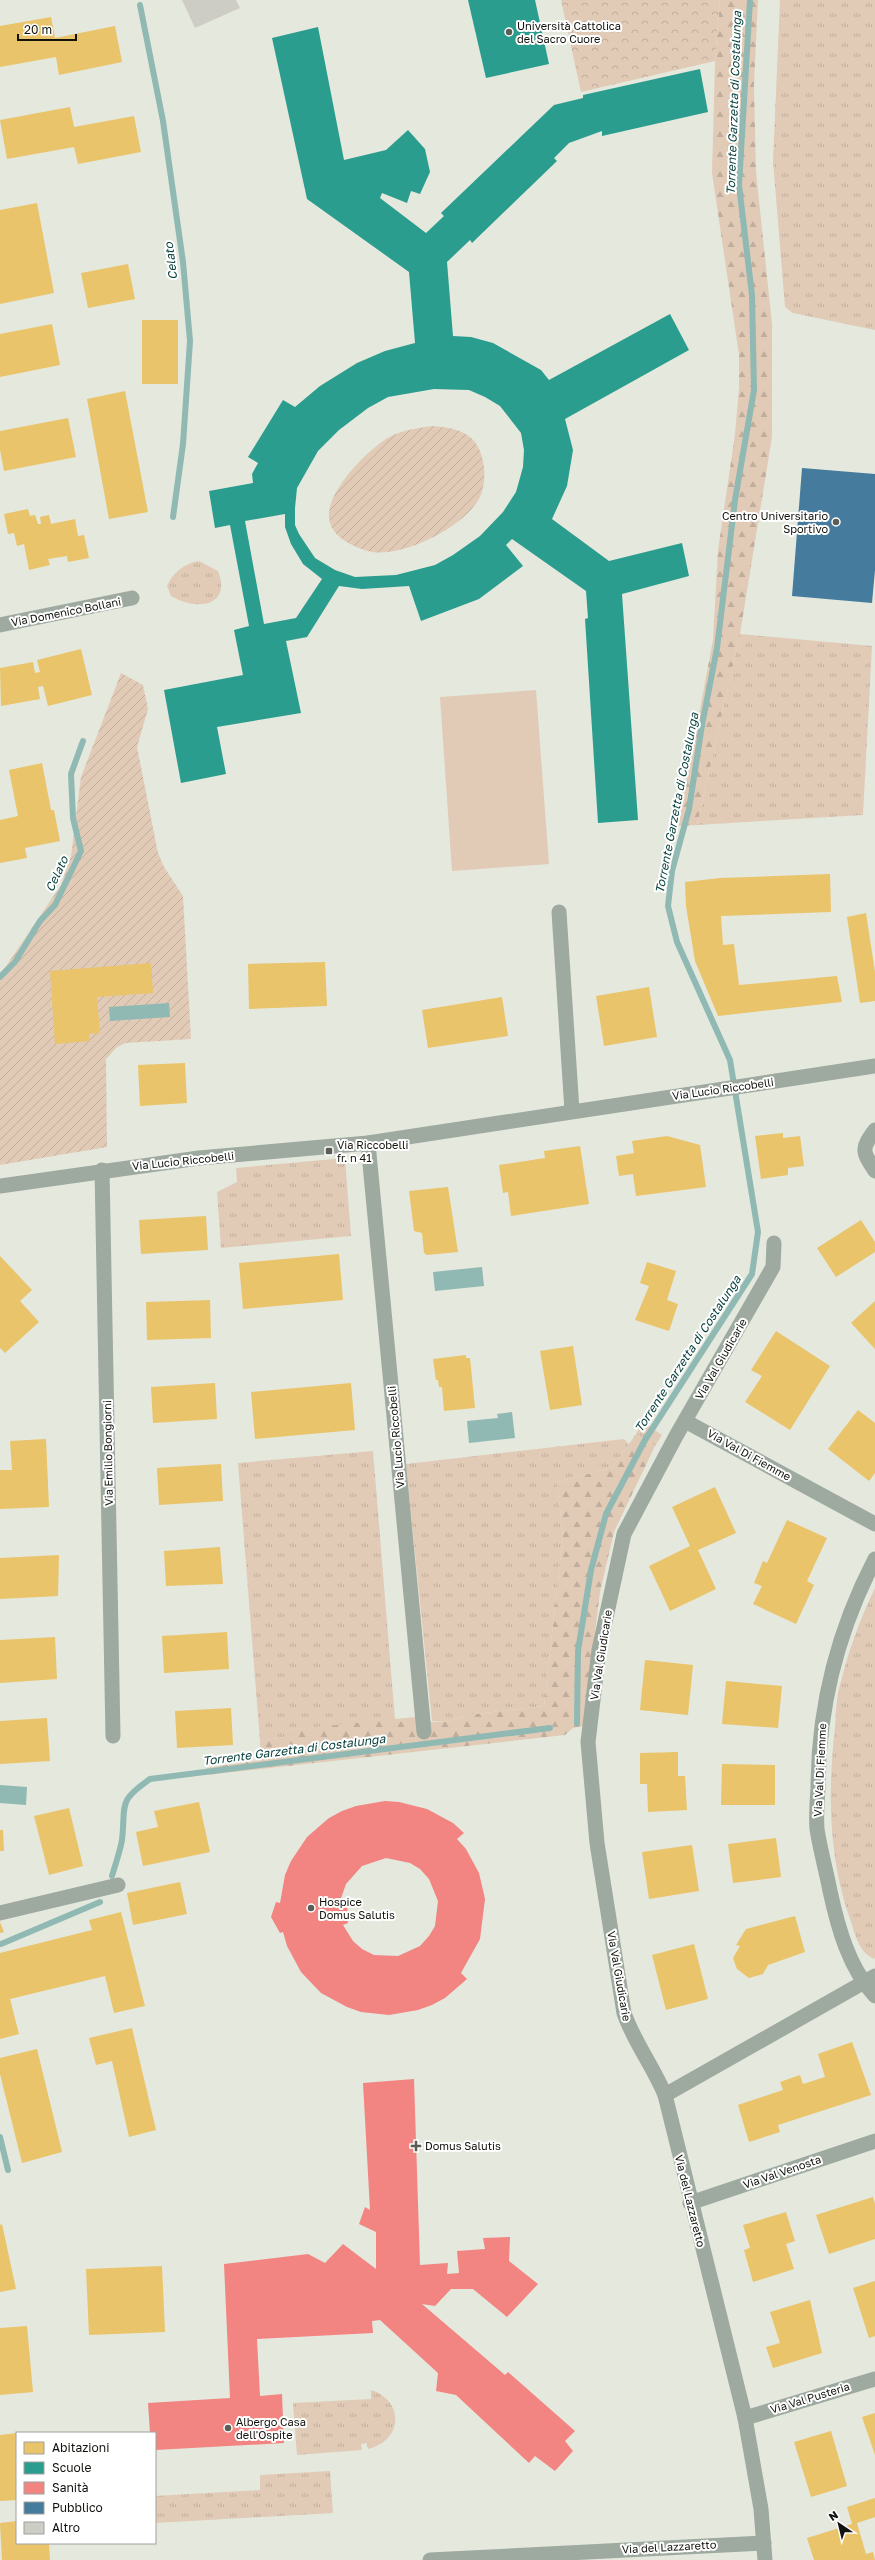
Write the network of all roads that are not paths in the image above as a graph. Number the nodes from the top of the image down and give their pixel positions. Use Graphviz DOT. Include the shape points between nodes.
graph roads {
  1 [pos="132,598"];
  2 [pos="0,625"];
  3 [pos="558,912"];
  4 [pos="875,1066"];
  5 [pos="572,1111"];
  6 [pos="875,1130"];
  7 [pos="368,1143"];
  8 [pos="102,1170"];
  9 [pos="875,1171"];
  10 [pos="0,1186"];
  11 [pos="774,1243"];
  12 [pos="686,1421"];
  13 [pos="875,1524"];
  14 [pos="875,1559"];
  15 [pos="424,1732"];
  16 [pos="113,1736"];
  17 [pos="118,1885"];
  18 [pos="0,1913"];
  19 [pos="869,1980"];
  20 [pos="875,1996"];
  21 [pos="665,2095"];
  22 [pos="875,2142"];
  23 [pos="690,2203"];
  24 [pos="875,2379"];
  25 [pos="745,2418"];
  26 [pos="764,2543"];
  27 [pos="430,2560"];
  28 [pos="765,2560"];
  1 -- 2 [label="street, Via Domenico Bollani"];
  3 -- 5 [label="street"];
  4 -- 5 [label="street, Via Lucio Riccobelli"];
  5 -- 7 [label="street, Via Lucio Riccobelli"];
  6 -- 9 [label="street" via="864,1144 864,1154"];
  7 -- 8 [label="street, Via Lucio Riccobelli" via="199,1158"];
  7 -- 15 [label="street, Via Lucio Riccobelli"];
  8 -- 10 [label="street, Via Lucio Riccobelli"];
  8 -- 16 [label="street, Via Emilio Bongiorni"];
  11 -- 12 [label="street, Via Val Giudicarie" via="773,1268"];
  12 -- 13 [label="street, Via Val Di Fiemme"];
  12 -- 21 [label="street, Via Val Giudicarie" via="624,1534 599,1650 588,1742 597,1843 624,2013 631,2032"];
  14 -- 19 [label="street, Via Val Di Fiemme" via="856,1596 836,1652 822,1717 817,1828 836,1917 855,1968"];
  17 -- 18 [label="street"];
  19 -- 20 [label="street"];
  19 -- 21 [label="street"];
  21 -- 23 [label="street, Via del Lazzaretto"];
  22 -- 23 [label="street, Via Val Venosta"];
  23 -- 25 [label="street, Via del Lazzaretto"];
  24 -- 25 [label="street, Via Val Pusteria"];
  25 -- 26 [label="street, Via del Lazzaretto" via="761,2509"];
  26 -- 27 [label="street, Via del Lazzaretto"];
  26 -- 28 [label="street, Via del Lazzaretto"];
}
